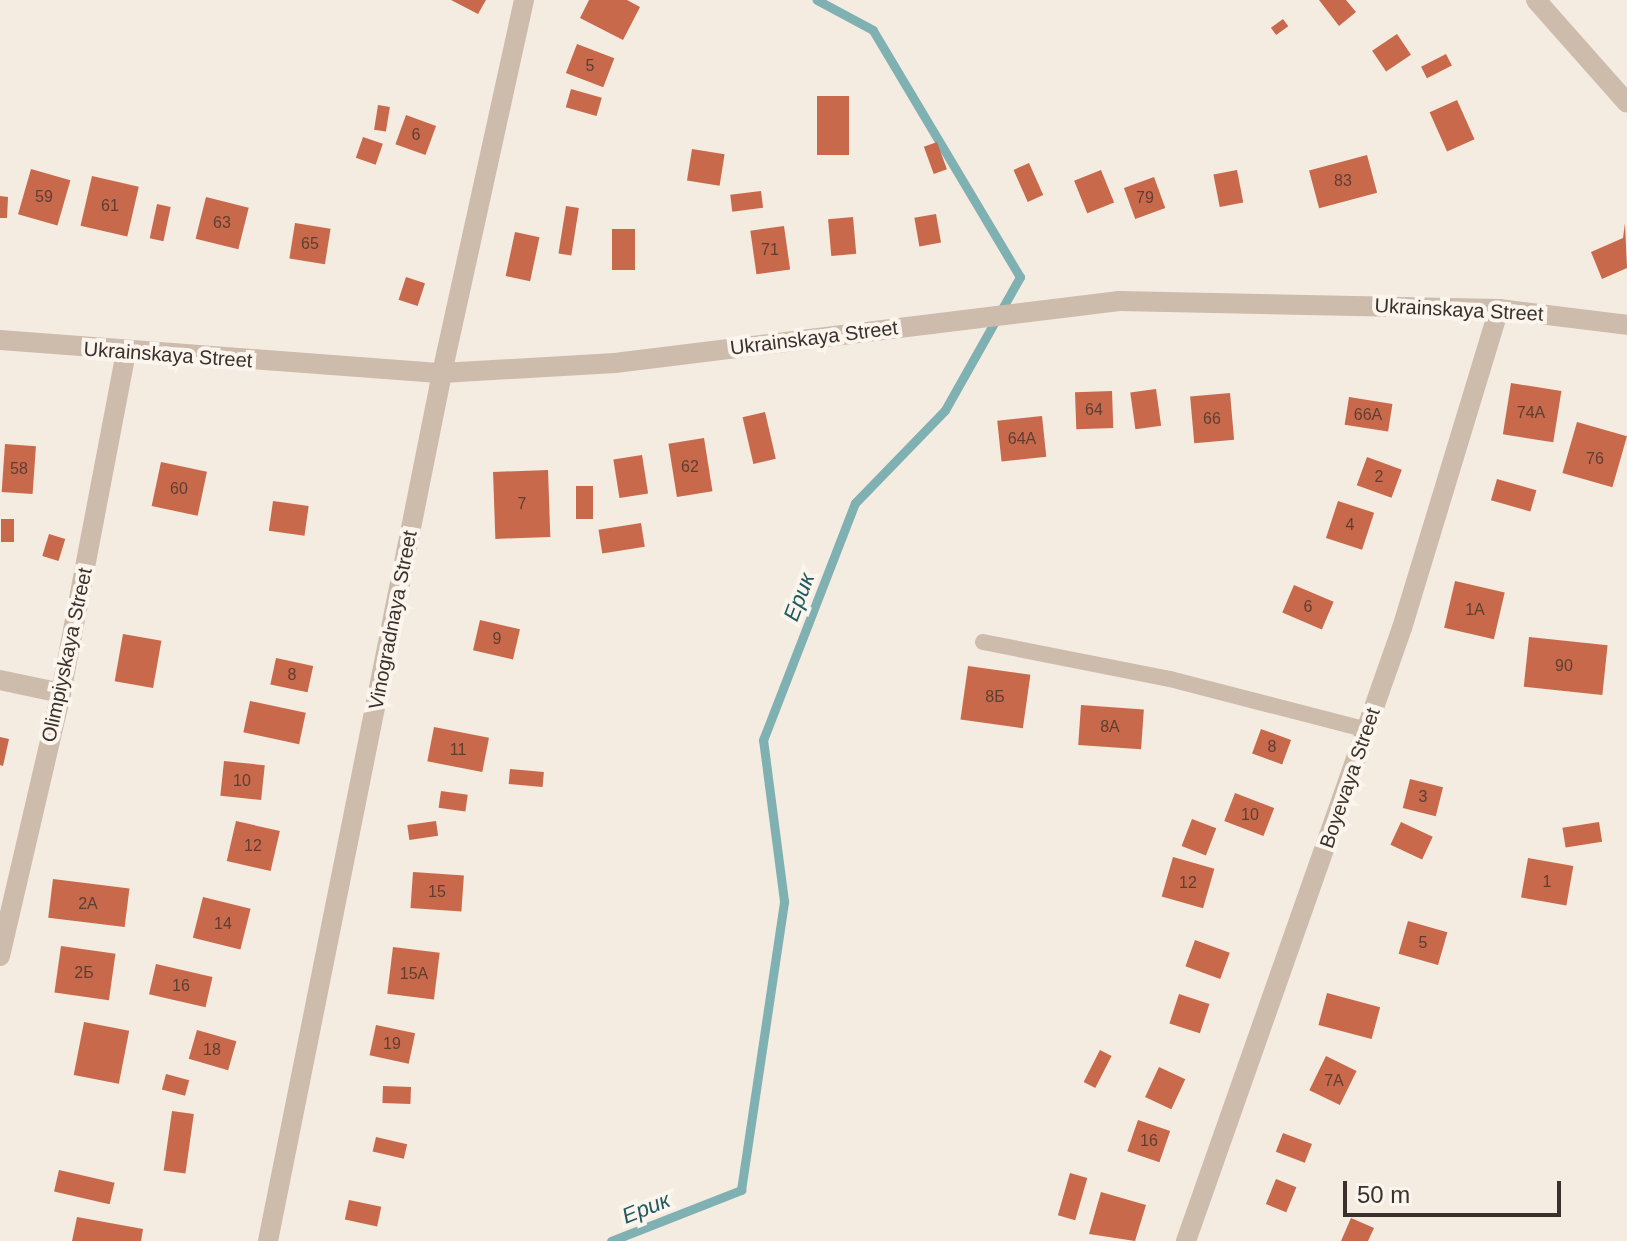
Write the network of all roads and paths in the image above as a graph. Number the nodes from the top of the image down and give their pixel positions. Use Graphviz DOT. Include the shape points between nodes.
graph roads {
  1 [pos="524,0"];
  2 [pos="1536,0"];
  3 [pos="1627,103"];
  4 [pos="1499,309"];
  5 [pos="1627,325"];
  6 [pos="0,340"];
  7 [pos="126,353"];
  8 [pos="442,373"];
  9 [pos="983,642"];
  10 [pos="0,680"];
  11 [pos="61,693"];
  12 [pos="1367,730"];
  13 [pos="0,956"];
  14 [pos="268,1241"];
  15 [pos="1186,1241"];
  1 -- 8 [label="street, Vinogradnaya Street"];
  2 -- 3 [label="street"];
  4 -- 5 [label="street, Ukrainskaya Street"];
  4 -- 8 [label="street, Ukrainskaya Street" via="1119,301 615,363"];
  4 -- 12 [label="street, Boyevaya Street"];
  6 -- 7 [label="street, Ukrainskaya Street"];
  7 -- 8 [label="street, Ukrainskaya Street"];
  7 -- 11 [label="street, Olimpiyskaya Street"];
  8 -- 14 [label="street, Vinogradnaya Street"];
  9 -- 12 [label="lane" via="1170,679"];
  10 -- 11 [label="street"];
  11 -- 13 [label="street, Olimpiyskaya Street"];
  12 -- 15 [label="street, Boyevaya Street"];
}
